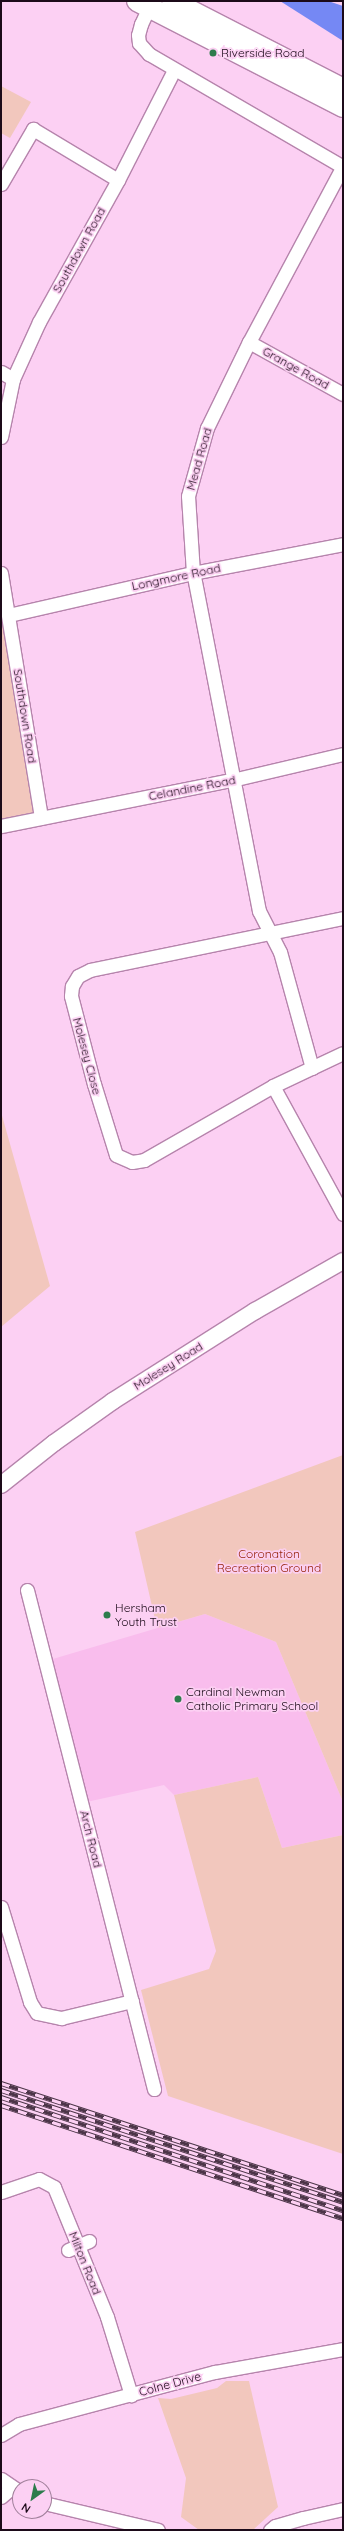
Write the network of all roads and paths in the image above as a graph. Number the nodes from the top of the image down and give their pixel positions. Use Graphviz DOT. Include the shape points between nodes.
graph roads {
  1 [pos="172,1"];
  2 [pos="143,4"];
  3 [pos="174,70"];
  4 [pos="343,89"];
  5 [pos="343,107"];
  6 [pos="343,166"];
  7 [pos="118,180"];
  8 [pos="1,184"];
  9 [pos="249,342"];
  10 [pos="1,372"];
  11 [pos="13,379"];
  12 [pos="343,394"];
  13 [pos="1,437"];
  14 [pos="343,544"];
  15 [pos="193,573"];
  16 [pos="1,574"];
  17 [pos="9,615"];
  18 [pos="343,754"];
  19 [pos="232,780"];
  20 [pos="41,818"];
  21 [pos="1,826"];
  22 [pos="343,918"];
  23 [pos="270,934"];
  24 [pos="343,1053"];
  25 [pos="312,1068"];
  26 [pos="273,1086"];
  27 [pos="343,1214"];
  28 [pos="343,1261"];
  29 [pos="1,1485"];
  30 [pos="27,1590"];
  31 [pos="1,1907"];
  32 [pos="132,2001"];
  33 [pos="154,2089"];
  34 [pos="1,2192"];
  35 [pos="343,2349"];
  36 [pos="131,2395"];
  37 [pos="1,2435"];
  38 [pos="11,2487"];
  39 [pos="1,2497"];
  40 [pos="52,2505"];
  41 [pos="343,2509"];
  42 [pos="131,2526"];
  43 [pos="158,2530"];
  44 [pos="270,2530"];
  1 -- 4 [label="main road"];
  2 -- 3 [label="street" via="139,43 149,54"];
  2 -- 5 [label="main road"];
  3 -- 6 [label="street"];
  3 -- 7 [label="street, Southdown Road"];
  6 -- 9 [label="street, Mead Road"];
  7 -- 8 [label="street" via="33,129"];
  7 -- 11 [label="street, Southdown Road" via="39,322"];
  9 -- 12 [label="street, Grange Road"];
  9 -- 15 [label="street, Mead Road" via="207,428 188,496"];
  10 -- 11 [label="street"];
  11 -- 13 [label="street, Southdown Road"];
  14 -- 15 [label="street, Longmore Road"];
  15 -- 17 [label="street, Longmore Road"];
  15 -- 19 [label="street, Mead Road"];
  16 -- 17 [label="street, Southdown Road"];
  17 -- 20 [label="street, Southdown Road"];
  18 -- 19 [label="street, Celandine Road"];
  19 -- 20 [label="street, Celandine Road"];
  19 -- 23 [label="street, Mead Road" via="259,911"];
  20 -- 21 [label="street"];
  22 -- 23 [label="street, Molesey Close"];
  23 -- 25 [label="street" via="280,952"];
  23 -- 26 [label="street, Molesey Close" via="90,970 78,976 72,986 71,996 116,1155 123,1160 144,1160"];
  24 -- 25 [label="street, Molesey Close"];
  25 -- 26 [label="street, Molesey Close"];
  26 -- 27 [label="street"];
  28 -- 29 [label="street, Molesey Road" via="255,1312 113,1401"];
  30 -- 32 [label="street, Arch Road"];
  31 -- 32 [label="street" via="30,2002 37,2013 61,2018"];
  32 -- 33 [label="street, Arch Road"];
  34 -- 36 [label="street, Milton Road" via="39,2179 54,2187 107,2317"];
  35 -- 36 [label="street, Colne Drive" via="215,2372"];
  36 -- 37 [label="street, Colne Drive" via="19,2424"];
  38 -- 39 [label="street"];
  40 -- 42 [label="street"];
  41 -- 44 [label="street" via="275,2526"];
  42 -- 43 [label="street"];
}
